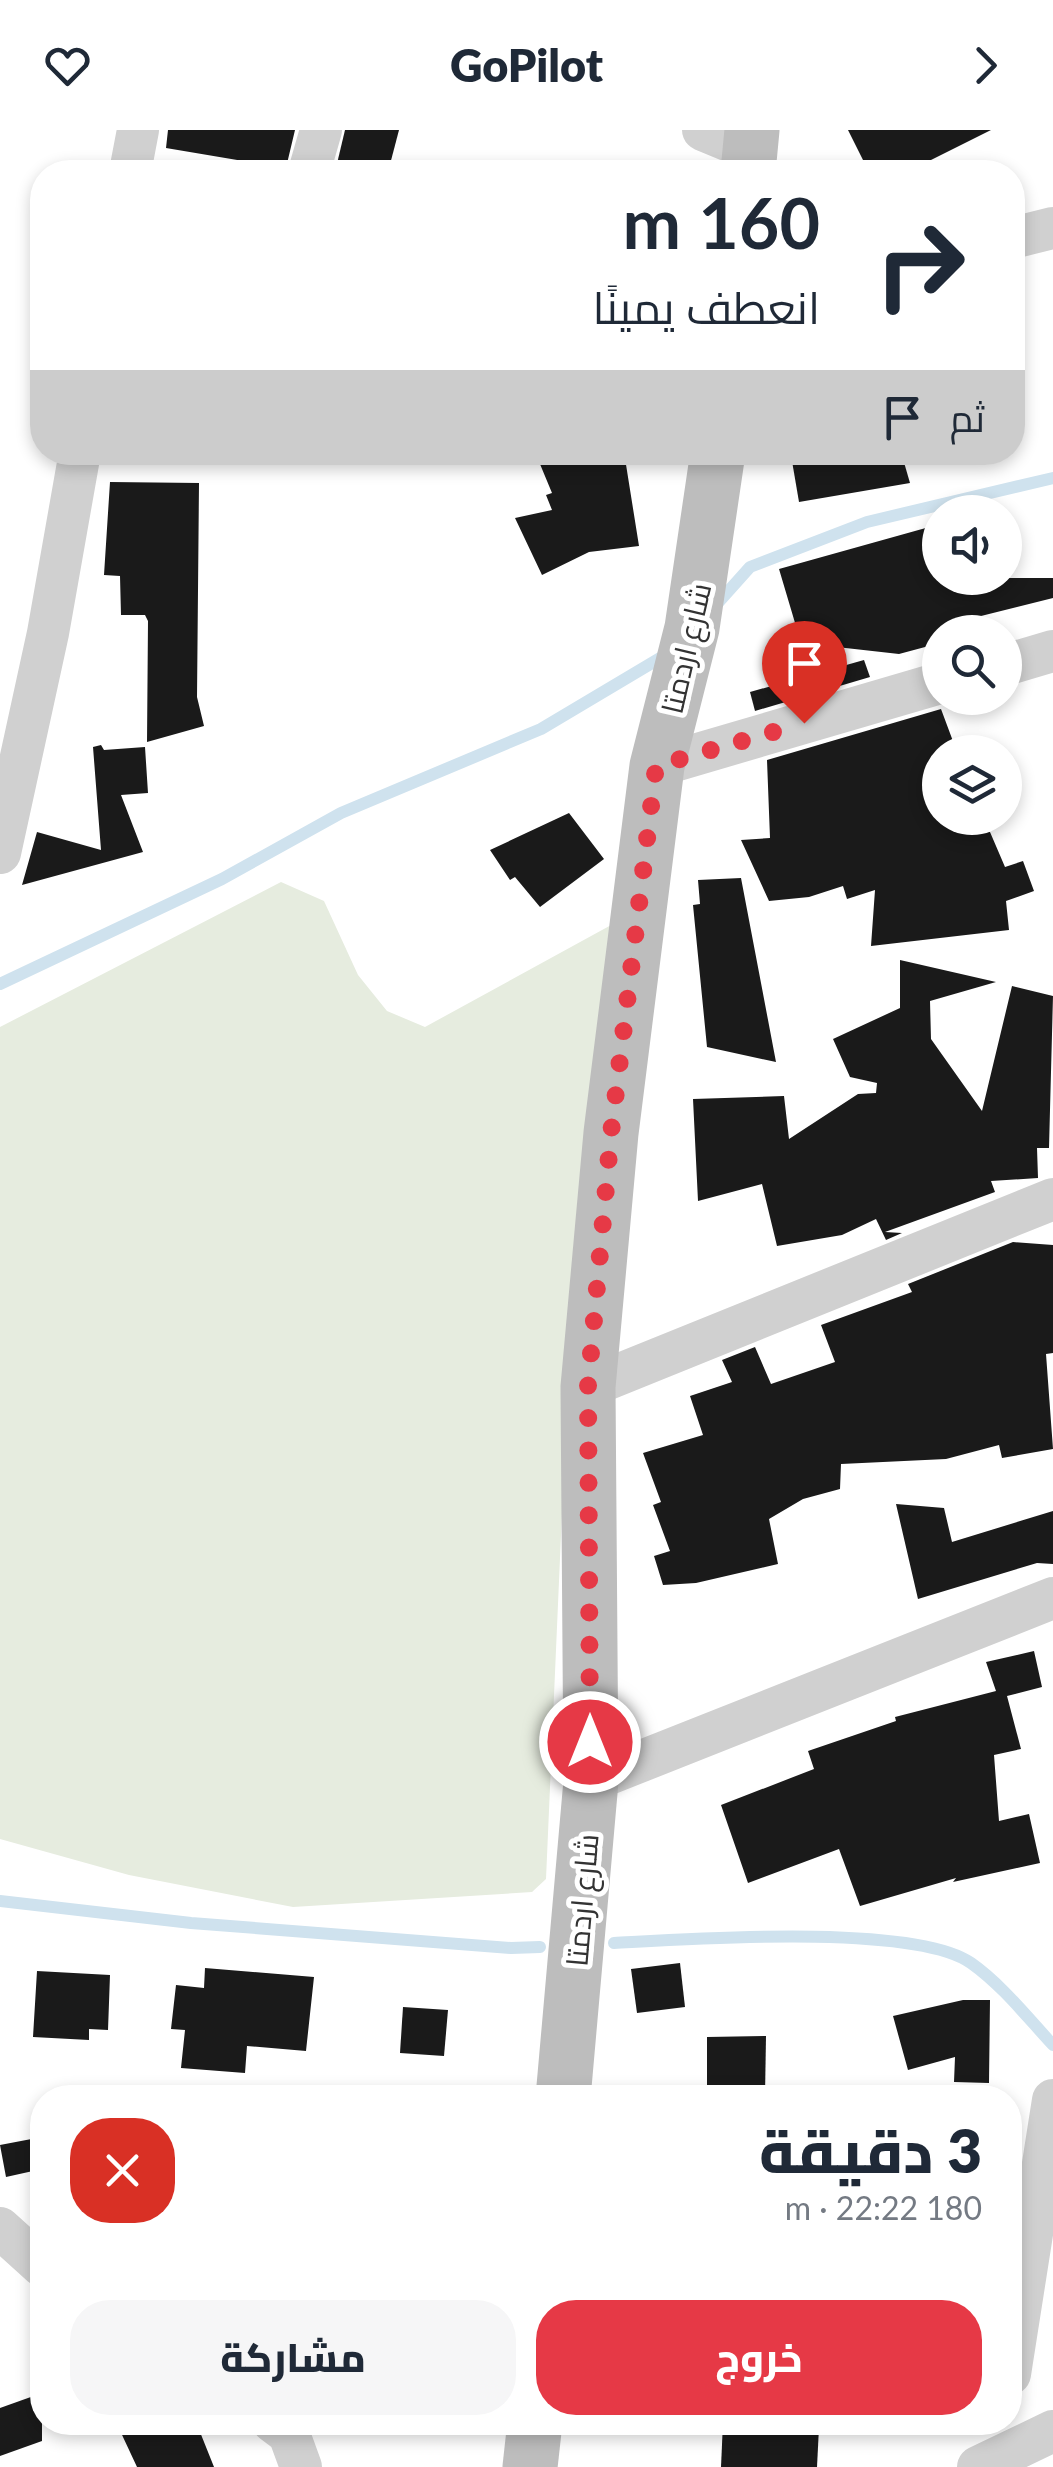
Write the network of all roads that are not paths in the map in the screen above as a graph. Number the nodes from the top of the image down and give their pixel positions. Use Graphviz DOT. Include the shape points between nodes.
graph roads {
  1 [pos="138,130"];
  2 [pos="321,130"];
  3 [pos="132,160"];
  4 [pos="312,160"];
  5 [pos="1053,228"];
  6 [pos="1025,235"];
  7 [pos="78,465"];
  8 [pos="716,465"];
  9 [pos="1053,651"];
  10 [pos="1022,659"];
  11 [pos="922,688"];
  12 [pos="656,766"];
  13 [pos="0,853"];
  14 [pos="1053,1198"];
  15 [pos="588,1386"];
  16 [pos="1053,1598"];
  17 [pos="591,1782"];
  18 [pos="565,2085"];
  19 [pos="1053,2100"];
  20 [pos="1028,2149"];
  21 [pos="1022,2224"];
  22 [pos="0,2228"];
  23 [pos="30,2255"];
  24 [pos="1053,2431"];
  25 [pos="289,2435"];
  26 [pos="533,2435"];
  27 [pos="993,2453"];
  28 [pos="301,2467"];
  29 [pos="530,2467"];
  1 -- 3 [label="street"];
  2 -- 4 [label="street"];
  5 -- 6 [label="street"];
  7 -- 13 [label="street"];
  8 -- 12 [label="main road, شارع اردمتا" via="692,628"];
  9 -- 10 [label="street"];
  11 -- 12 [label="street"];
  12 -- 15 [label="main road, شارع اردمتا"];
  14 -- 15 [label="street"];
  15 -- 17 [label="main road, شارع اردمتا"];
  16 -- 17 [label="street"];
  17 -- 18 [label="main road, شارع اردمتا"];
  19 -- 20 [label="street"];
  20 -- 21 [label="street"];
  22 -- 23 [label="street"];
  24 -- 27 [label="street"];
  25 -- 28 [label="street"];
  26 -- 29 [label="main road"];
}
